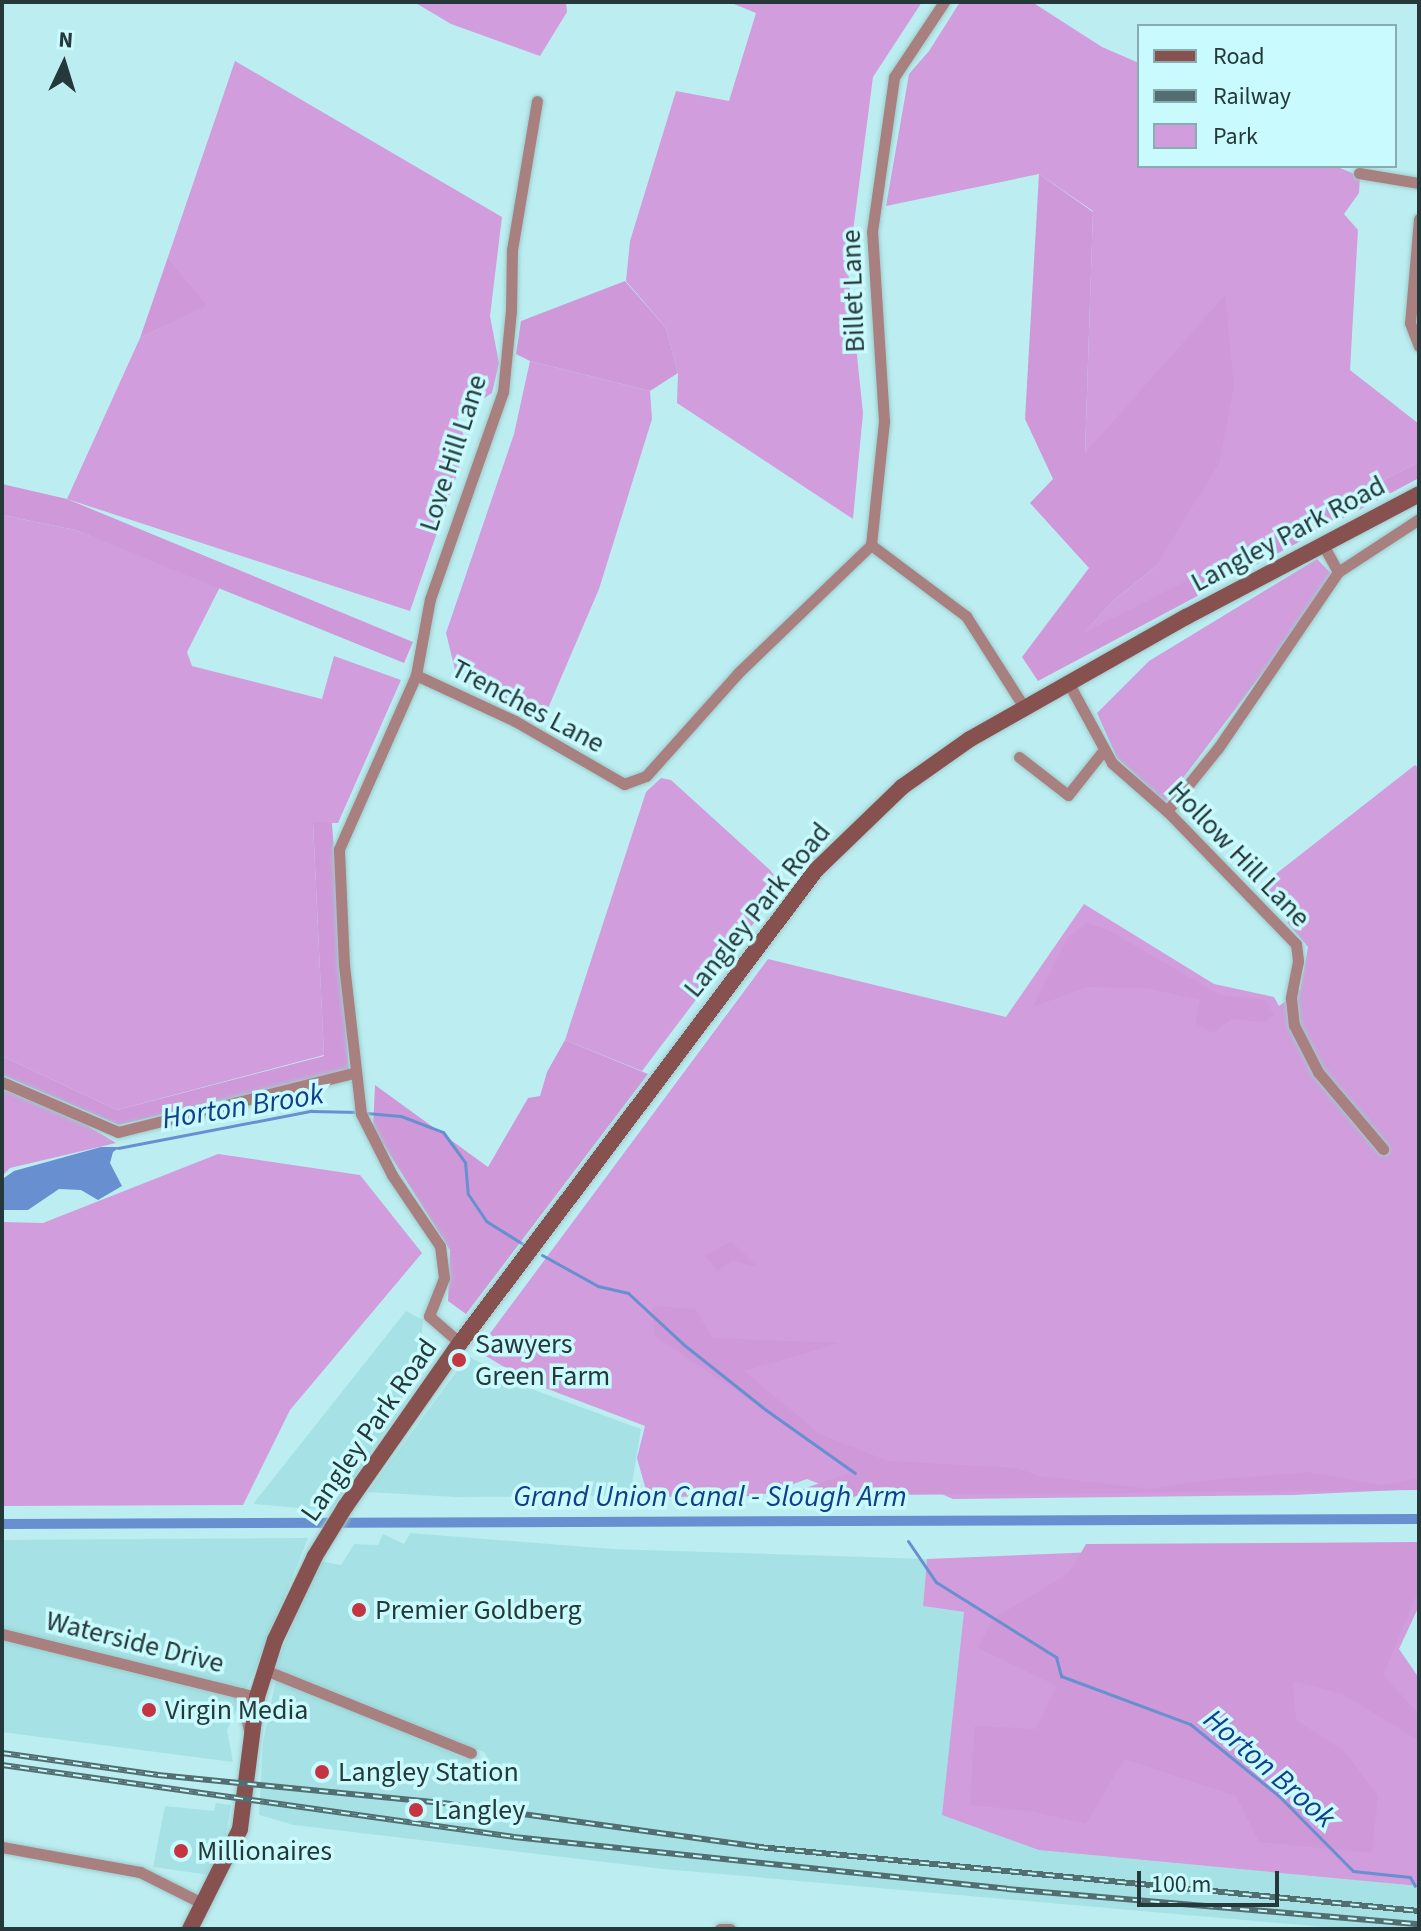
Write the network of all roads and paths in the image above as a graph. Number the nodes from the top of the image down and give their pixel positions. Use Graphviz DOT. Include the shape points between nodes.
graph roads {
  1 [pos="944,2"];
  2 [pos="537,101"];
  3 [pos="1359,173"];
  4 [pos="1419,183"];
  5 [pos="1419,219"];
  6 [pos="1419,346"];
  7 [pos="1419,494"];
  8 [pos="1419,519"];
  9 [pos="1322,543"];
  10 [pos="871,545"];
  11 [pos="1338,572"];
  12 [pos="416,675"];
  13 [pos="1069,684"];
  14 [pos="1024,707"];
  15 [pos="1103,751"];
  16 [pos="1019,757"];
  17 [pos="1167,811"];
  18 [pos="356,1072"];
  19 [pos="2,1082"];
  20 [pos="1383,1149"];
  21 [pos="460,1343"];
  22 [pos="2,1634"];
  23 [pos="265,1670"];
  24 [pos="249,1695"];
  25 [pos="471,1753"];
  26 [pos="2,1847"];
  27 [pos="204,1904"];
  28 [pos="190,1929"];
  29 [pos="720,1929"];
  30 [pos="730,1929"];
  1 -- 10 [label="street, Billet Lane" via="894,77 872,232 884,421"];
  2 -- 12 [label="street, Love Hill Lane" via="512,250 503,392 430,599"];
  3 -- 4 [label="street"];
  5 -- 6 [label="street" via="1410,323"];
  7 -- 9 [label="main road, Langley Park Road"];
  8 -- 11 [label="street"];
  9 -- 11 [label="street"];
  9 -- 13 [label="main road, Langley Park Road"];
  10 -- 12 [label="street, Trenches Lane" via="738,673 646,776 624,784 515,721"];
  10 -- 14 [label="street" via="966,616"];
  11 -- 17 [label="street" via="1218,748"];
  12 -- 18 [label="street, Trenches Lane" via="339,849"];
  13 -- 14 [label="main road, Langley Park Road"];
  13 -- 15 [label="street, Hollow Hill Lane"];
  14 -- 21 [label="main road, Langley Park Road" via="902,787 816,870"];
  15 -- 16 [label="street" via="1068,795"];
  15 -- 17 [label="street, Hollow Hill Lane"];
  17 -- 20 [label="street, Hollow Hill Lane" via="1296,944 1294,1025 1318,1072"];
  18 -- 19 [label="street" via="118,1132"];
  18 -- 21 [label="street, Trenches Lane" via="360,1112 399,1186 440,1246 444,1278 429,1316"];
  21 -- 23 [label="main road, Langley Park Road" via="319,1550"];
  22 -- 24 [label="street, Waterside Drive"];
  23 -- 24 [label="main road, Langley Park Road"];
  23 -- 25 [label="street"];
  24 -- 27 [label="main road, Langley Park Road" via="245,1811"];
  26 -- 27 [label="street" via="140,1872"];
  27 -- 28 [label="main road, Langley Park Road"];
  29 -- 30 [label="street"];
}
